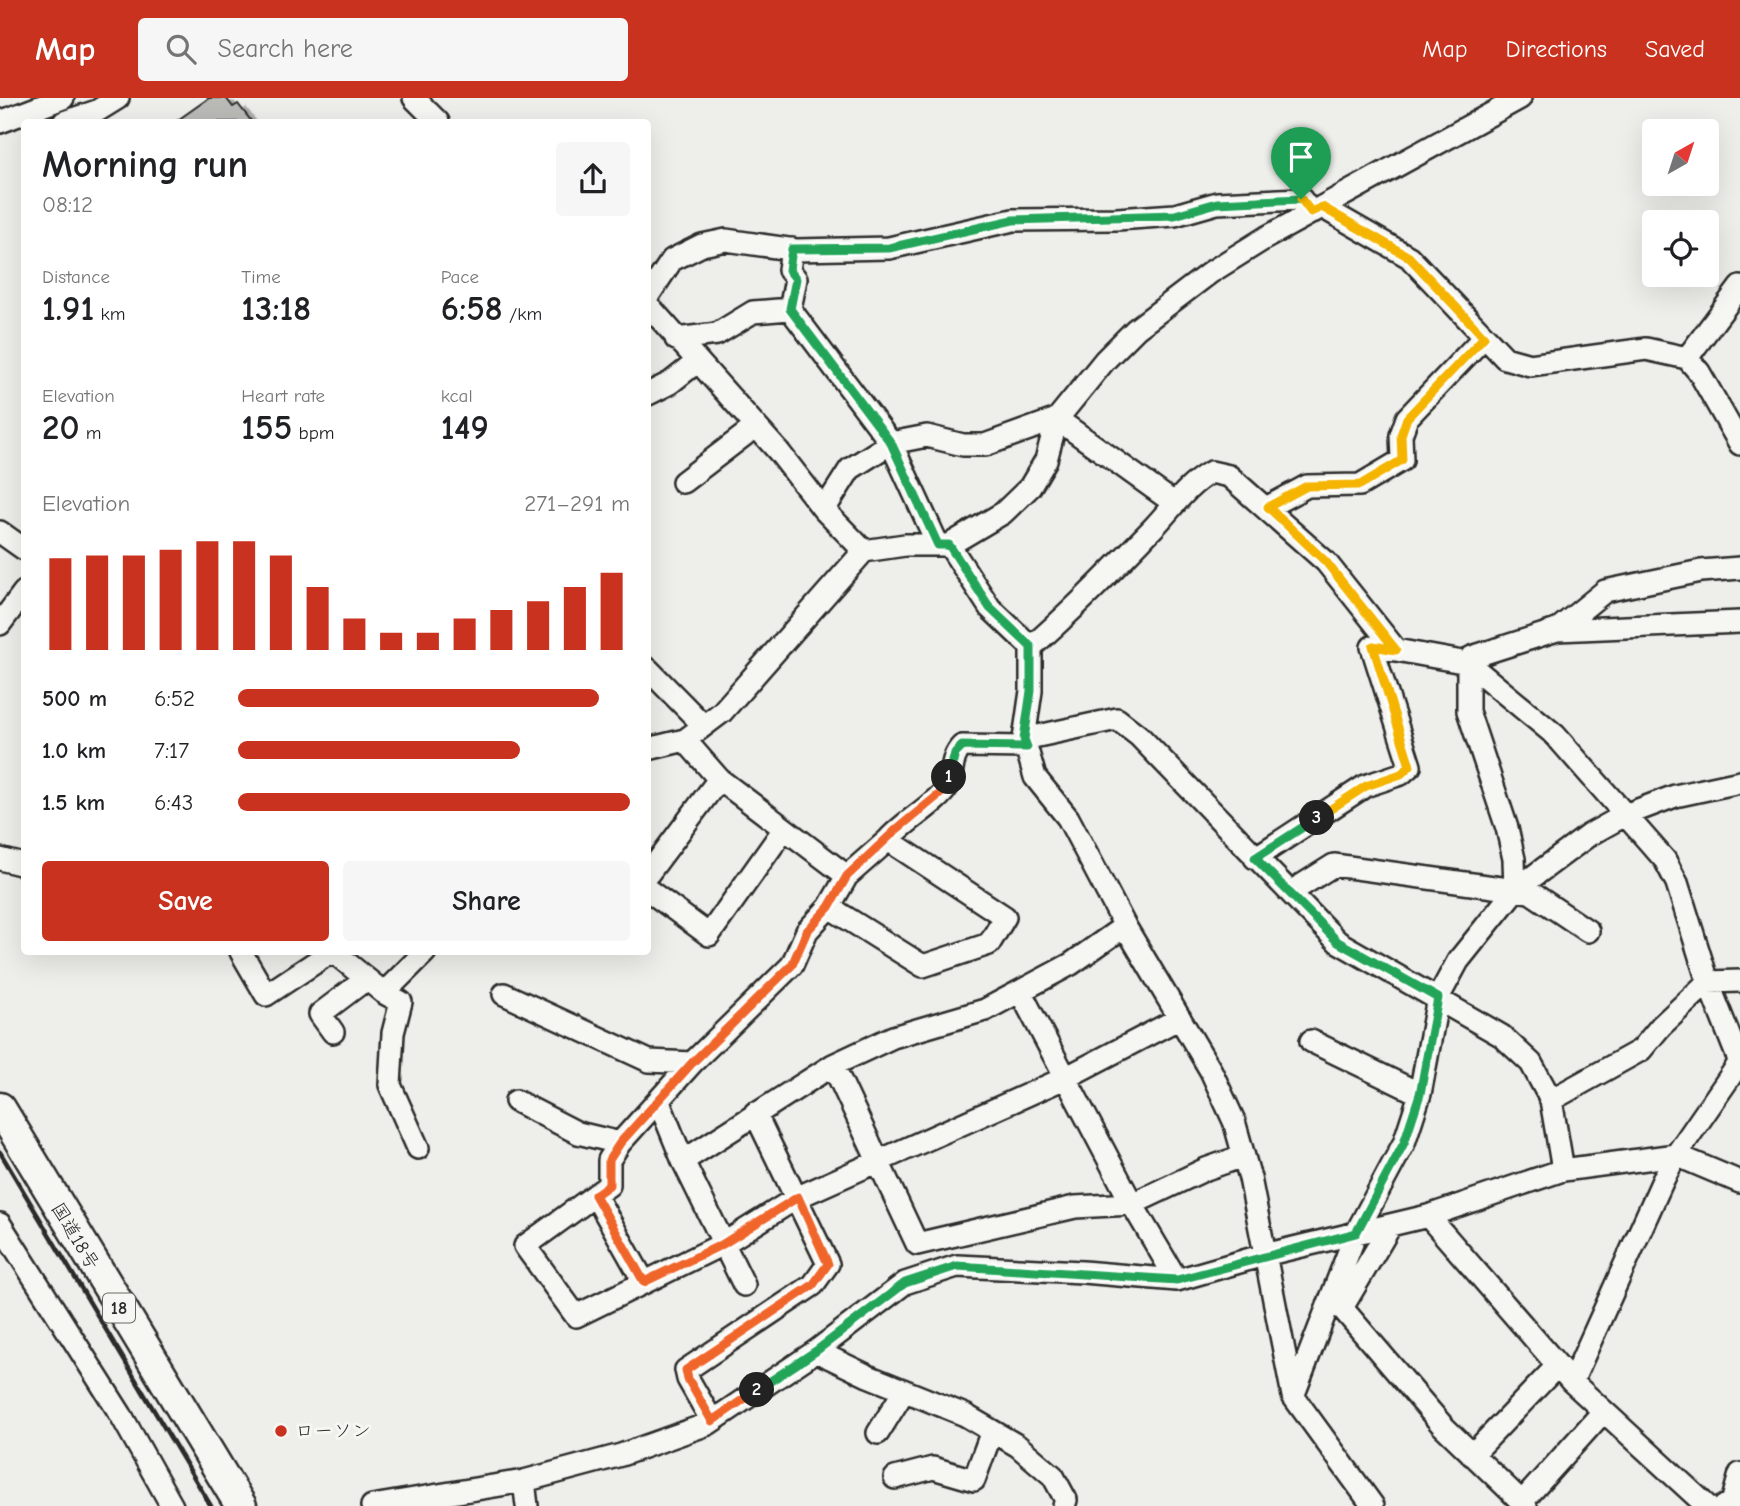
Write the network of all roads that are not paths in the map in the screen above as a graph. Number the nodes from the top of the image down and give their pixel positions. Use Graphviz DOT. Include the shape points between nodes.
graph roads {
  1 [pos="63,98"];
  2 [pos="118,98"];
  3 [pos="414,98"];
  4 [pos="1520,98"];
  5 [pos="73,119"];
  6 [pos="435,119"];
  7 [pos="13,121"];
  8 [pos="1316,210"];
  9 [pos="792,249"];
  10 [pos="1740,287"];
  11 [pos="651,292"];
  12 [pos="651,309"];
  13 [pos="790,309"];
  14 [pos="1484,337"];
  15 [pos="676,339"];
  16 [pos="1687,358"];
  17 [pos="698,361"];
  18 [pos="651,392"];
  19 [pos="1058,419"];
  20 [pos="755,427"];
  21 [pos="891,443"];
  22 [pos="1740,444"];
  23 [pos="683,482"];
  24 [pos="1174,503"];
  25 [pos="1268,507"];
  26 [pos="824,510"];
  27 [pos="0,532"];
  28 [pos="944,545"];
  29 [pos="21,547"];
  30 [pos="864,551"];
  31 [pos="1740,568"];
  32 [pos="21,596"];
  33 [pos="1740,622"];
  34 [pos="0,624"];
  35 [pos="1558,630"];
  36 [pos="1031,647"];
  37 [pos="1396,650"];
  38 [pos="1468,663"];
  39 [pos="651,672"];
  40 [pos="703,725"];
  41 [pos="685,740"];
  42 [pos="1025,743"];
  43 [pos="651,748"];
  44 [pos="719,779"];
  45 [pos="1740,782"];
  46 [pos="1625,815"];
  47 [pos="784,829"];
  48 [pos="888,840"];
  49 [pos="1255,858"];
  50 [pos="0,859"];
  51 [pos="21,864"];
  52 [pos="651,870"];
  53 [pos="847,876"];
  54 [pos="1515,890"];
  55 [pos="651,892"];
  56 [pos="1291,892"];
  57 [pos="829,907"];
  58 [pos="1125,926"];
  59 [pos="1588,931"];
  60 [pos="243,955"];
  61 [pos="330,955"];
  62 [pos="337,955"];
  63 [pos="422,955"];
  64 [pos="365,980"];
  65 [pos="1740,981"];
  66 [pos="1709,982"];
  67 [pos="384,993"];
  68 [pos="1021,993"];
  69 [pos="504,994"];
  70 [pos="1438,998"];
  71 [pos="1180,1018"];
  72 [pos="333,1032"];
  73 [pos="1311,1041"];
  74 [pos="692,1063"];
  75 [pos="1740,1063"];
  76 [pos="833,1065"];
  77 [pos="1065,1078"];
  78 [pos="1420,1094"];
  79 [pos="1550,1100"];
  80 [pos="516,1101"];
  81 [pos="659,1101"];
  82 [pos="0,1108"];
  83 [pos="755,1114"];
  84 [pos="620,1143"];
  85 [pos="418,1148"];
  86 [pos="1676,1155"];
  87 [pos="1243,1156"];
  88 [pos="683,1161"];
  89 [pos="876,1161"];
  90 [pos="1563,1170"];
  91 [pos="1740,1182"];
  92 [pos="595,1195"];
  93 [pos="798,1197"];
  94 [pos="1132,1204"];
  95 [pos="1427,1216"];
  96 [pos="0,1224"];
  97 [pos="1391,1225"];
  98 [pos="1356,1233"];
  99 [pos="723,1244"];
  100 [pos="1264,1255"];
  101 [pos="1177,1280"];
  102 [pos="644,1282"];
  103 [pos="744,1285"];
  104 [pos="816,1351"];
  105 [pos="1564,1374"];
  106 [pos="904,1391"];
  107 [pos="1293,1396"];
  108 [pos="1602,1413"];
  109 [pos="712,1421"];
  110 [pos="992,1431"];
  111 [pos="878,1433"];
  112 [pos="1472,1455"];
  113 [pos="1740,1474"];
  114 [pos="895,1478"];
  115 [pos="524,1481"];
  116 [pos="1524,1504"];
  117 [pos="172,1506"];
  118 [pos="241,1506"];
  119 [pos="372,1506"];
  120 [pos="527,1506"];
  121 [pos="1064,1506"];
  122 [pos="1373,1506"];
  123 [pos="1707,1506"];
  124 [pos="1725,1506"];
  1 -- 7 [label="street"];
  2 -- 5 [label="street"];
  3 -- 6 [label="street"];
  4 -- 8 [label="street"];
  8 -- 9 [label="street" via="1301,199 1217,203 1175,215 1013,220 889,248"];
  8 -- 14 [label="street" via="1409,257"];
  8 -- 19 [label="street" via="1211,272 1136,329"];
  9 -- 11 [label="street" via="726,240 702,245 672,260"];
  9 -- 13 [label="street" via="789,270 796,279"];
  10 -- 16 [label="street"];
  12 -- 15 [label="street"];
  13 -- 15 [label="street" via="753,312 717,334"];
  13 -- 21 [label="street"];
  14 -- 16 [label="street" via="1505,358 1530,365 1646,349"];
  14 -- 25 [label="street" via="1407,418 1401,435 1402,460 1360,485 1307,486"];
  15 -- 17 [label="street"];
  16 -- 22 [label="street"];
  17 -- 18 [label="street"];
  17 -- 20 [label="street"];
  19 -- 21 [label="street" via="985,446 928,436"];
  19 -- 24 [label="street"];
  19 -- 28 [label="street" via="1046,460 1030,487 1003,513"];
  20 -- 23 [label="street"];
  20 -- 26 [label="street"];
  21 -- 26 [label="street" via="850,469"];
  21 -- 28 [label="street"];
  24 -- 25 [label="street" via="1191,483 1211,472 1229,476"];
  24 -- 36 [label="street" via="1068,615"];
  25 -- 37 [label="street" via="1326,562"];
  26 -- 30 [label="street"];
  27 -- 29 [label="street"];
  28 -- 30 [label="street"];
  28 -- 36 [label="street" via="990,608"];
  30 -- 40 [label="street" via="722,712"];
  31 -- 35 [label="street" via="1701,571 1605,591"];
  32 -- 34 [label="street"];
  33 -- 35 [label="street"];
  35 -- 38 [label="street" via="1509,643 1472,657"];
  36 -- 42 [label="street"];
  37 -- 38 [label="street"];
  37 -- 49 [label="street" via="1373,646 1410,766 1401,774 1366,786"];
  38 -- 46 [label="street" via="1555,735"];
  38 -- 54 [label="street" via="1468,711 1507,828"];
  39 -- 40 [label="street"];
  40 -- 41 [label="street"];
  41 -- 43 [label="street"];
  41 -- 44 [label="street"];
  42 -- 48 [label="street" via="962,746 955,753 946,789"];
  42 -- 49 [label="street" via="1116,719 1139,736"];
  42 -- 58 [label="street" via="1035,777 1068,818"];
  44 -- 47 [label="street"];
  44 -- 52 [label="street"];
  45 -- 46 [label="street" via="1675,796"];
  46 -- 54 [label="street"];
  46 -- 66 [label="street" via="1664,860 1677,883"];
  47 -- 53 [label="street"];
  47 -- 55 [label="street" via="709,935"];
  48 -- 53 [label="street"];
  48 -- 57 [label="street" via="1005,917 989,944 923,966"];
  49 -- 56 [label="street"];
  50 -- 51 [label="street"];
  53 -- 57 [label="street"];
  54 -- 56 [label="street" via="1334,865"];
  54 -- 59 [label="street" via="1530,892"];
  54 -- 70 [label="street" via="1458,961"];
  56 -- 70 [label="street" via="1338,942"];
  57 -- 74 [label="street" via="807,931 792,965"];
  58 -- 68 [label="street"];
  58 -- 71 [label="street"];
  60 -- 61 [label="street" via="266,995"];
  62 -- 64 [label="street"];
  63 -- 67 [label="street"];
  64 -- 67 [label="street"];
  64 -- 72 [label="street" via="320,1014"];
  65 -- 66 [label="street"];
  66 -- 75 [label="street"];
  66 -- 79 [label="street" via="1641,1050"];
  67 -- 85 [label="street" via="401,1002 393,1033 390,1085"];
  68 -- 76 [label="street" via="985,1010 893,1037"];
  68 -- 77 [label="street"];
  69 -- 74 [label="street" via="649,1061"];
  70 -- 78 [label="street"];
  70 -- 79 [label="street" via="1502,1036 1531,1063"];
  71 -- 77 [label="street"];
  71 -- 87 [label="street" via="1234,1121"];
  73 -- 78 [label="street"];
  74 -- 81 [label="street"];
  75 -- 86 [label="street"];
  76 -- 83 [label="street"];
  76 -- 89 [label="street"];
  77 -- 89 [label="street"];
  77 -- 94 [label="street"];
  78 -- 98 [label="street" via="1404,1143"];
  79 -- 90 [label="street"];
  80 -- 84 [label="street" via="578,1133"];
  81 -- 84 [label="street"];
  81 -- 88 [label="street"];
  82 -- 118 [label="highway, 国道18号 / 18"];
  83 -- 88 [label="street"];
  83 -- 93 [label="street"];
  84 -- 92 [label="street" via="609,1160 609,1185"];
  86 -- 90 [label="street"];
  86 -- 91 [label="street"];
  86 -- 105 [label="street"];
  87 -- 94 [label="street"];
  87 -- 100 [label="street"];
  88 -- 99 [label="street"];
  89 -- 93 [label="street"];
  89 -- 94 [label="street" via="917,1244 1075,1206"];
  90 -- 95 [label="street"];
  92 -- 102 [label="street"];
  92 -- 102 [label="street" via="525,1246 576,1316"];
  93 -- 99 [label="street"];
  93 -- 109 [label="street" via="828,1264 813,1285 686,1370"];
  94 -- 101 [label="street"];
  95 -- 97 [label="street"];
  95 -- 105 [label="street"];
  96 -- 117 [label="street" via="121,1415"];
  97 -- 98 [label="street"];
  97 -- 112 [label="street" via="1342,1308"];
  98 -- 100 [label="street"];
  98 -- 107 [label="street"];
  99 -- 102 [label="street"];
  99 -- 103 [label="street"];
  100 -- 101 [label="street"];
  100 -- 107 [label="street"];
  101 -- 104 [label="street" via="957,1266 905,1283"];
  104 -- 106 [label="street"];
  104 -- 109 [label="street"];
  105 -- 108 [label="street"];
  105 -- 112 [label="street"];
  106 -- 110 [label="street"];
  106 -- 111 [label="street"];
  107 -- 122 [label="street"];
  108 -- 116 [label="street"];
  108 -- 123 [label="street"];
  109 -- 115 [label="street" via="621,1455"];
  110 -- 114 [label="street" via="974,1480 933,1468"];
  110 -- 121 [label="street" via="1053,1476 1066,1500"];
  112 -- 116 [label="street"];
  113 -- 124 [label="street" via="1732,1503"];
  115 -- 119 [label="street"];
  115 -- 120 [label="street"];
}
